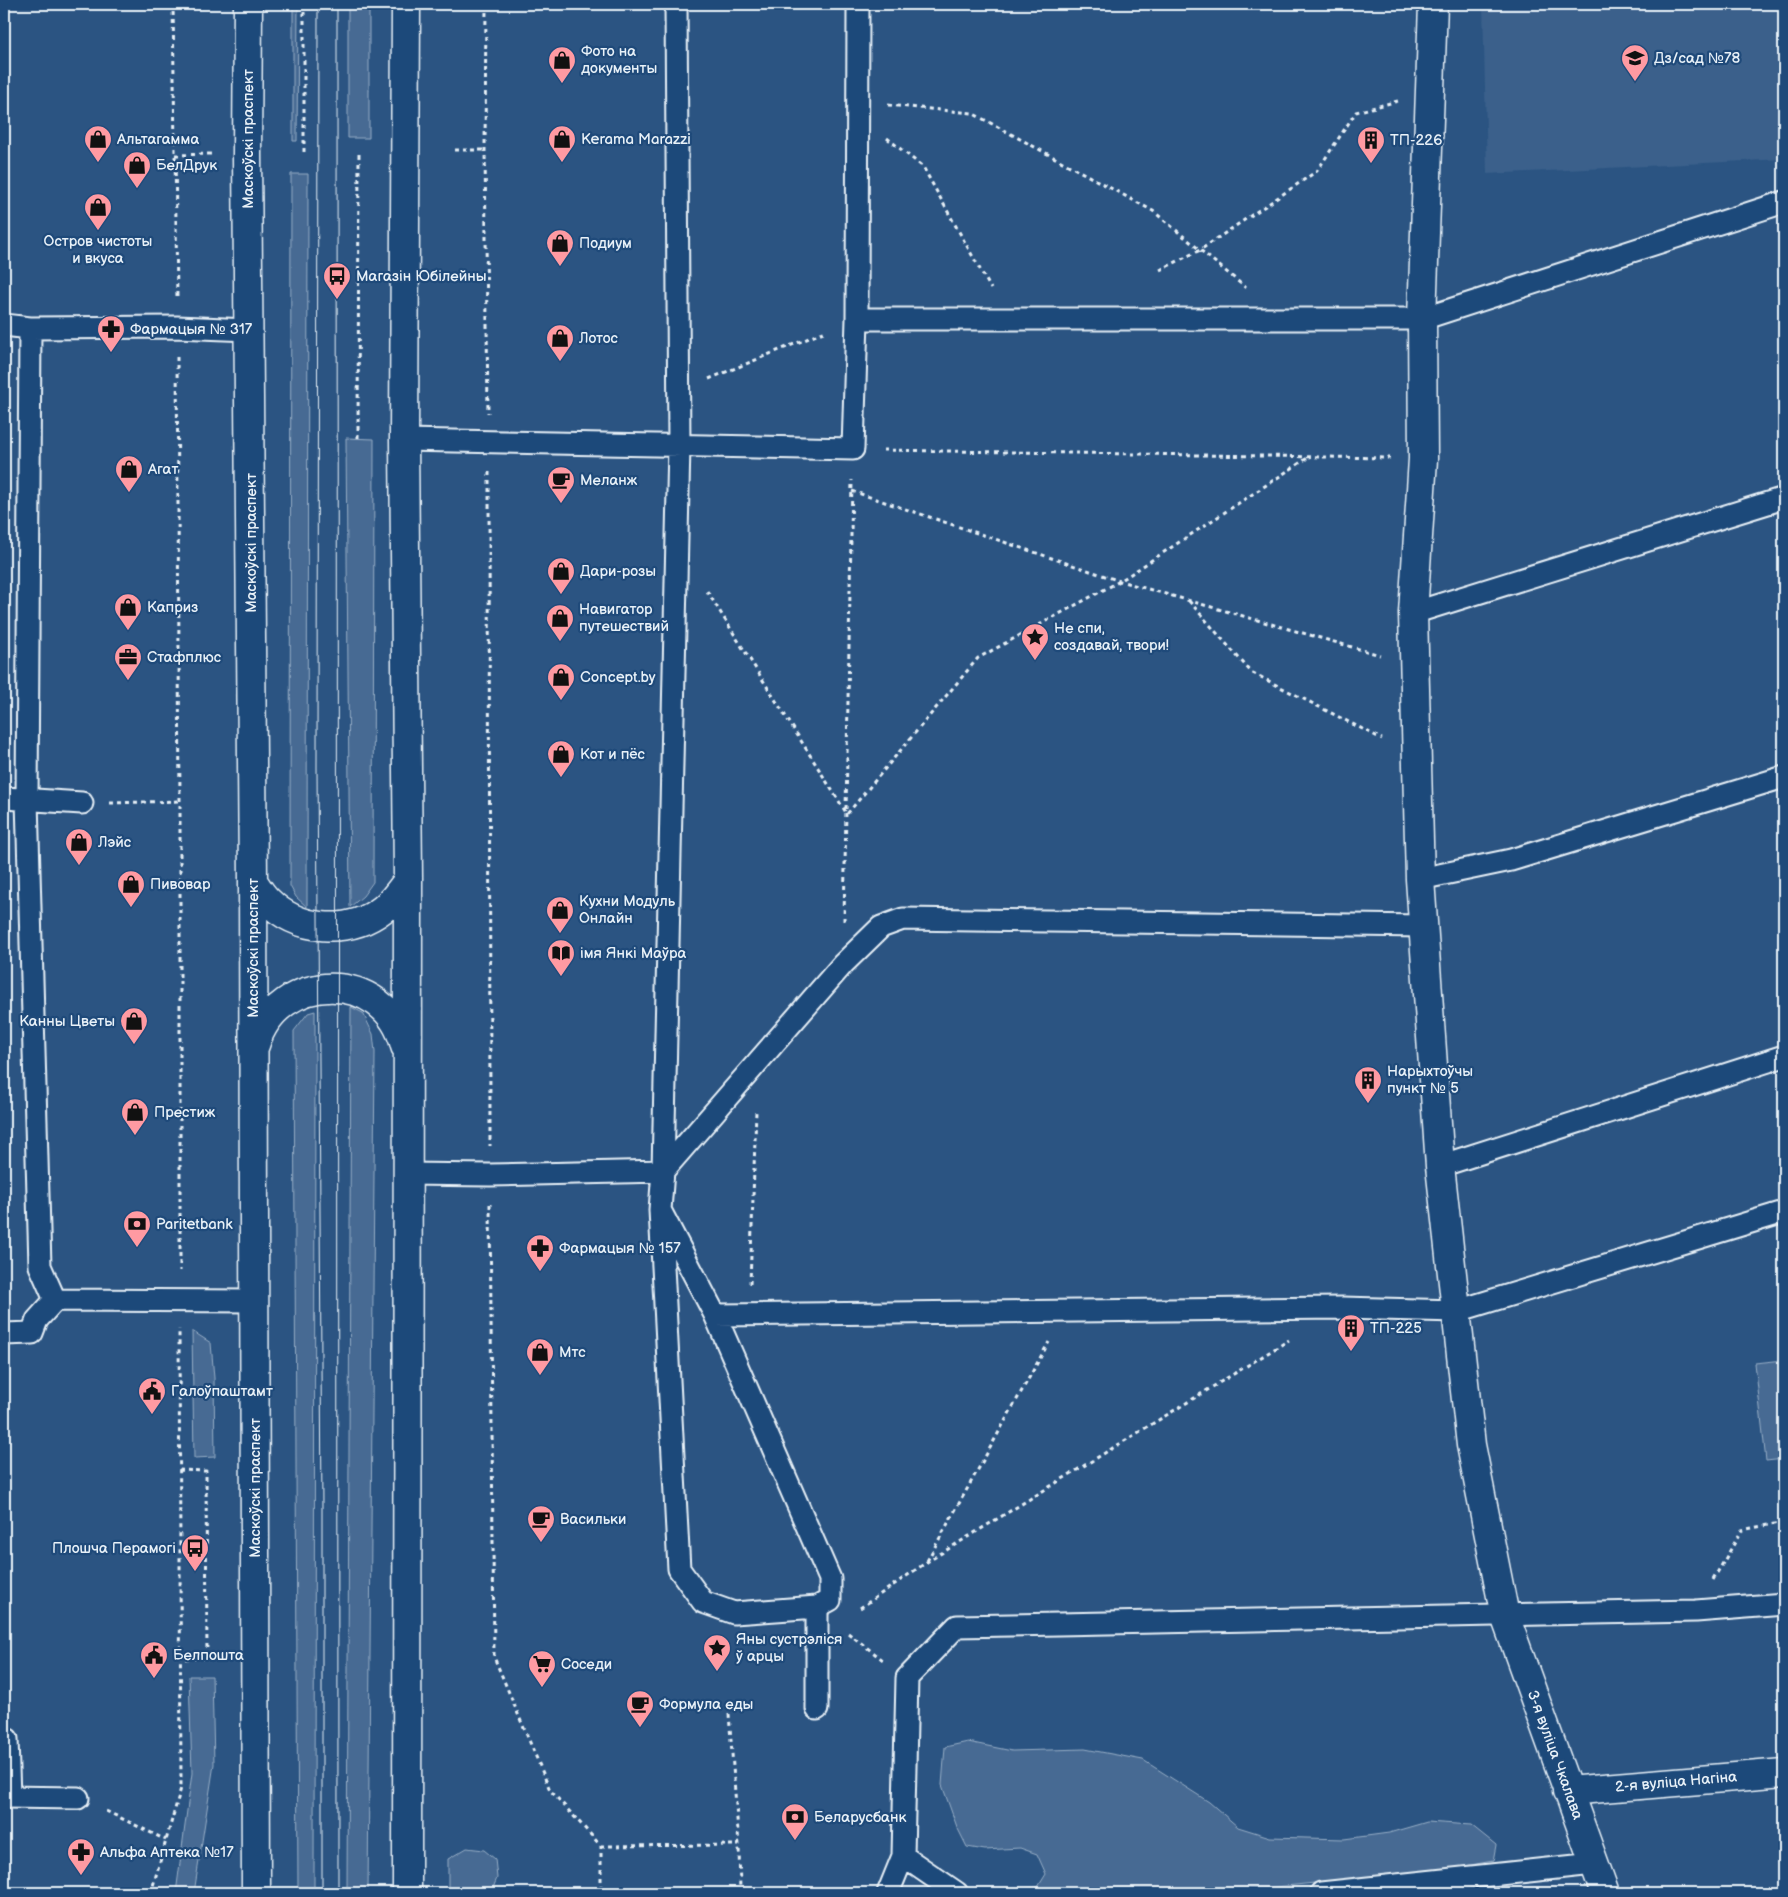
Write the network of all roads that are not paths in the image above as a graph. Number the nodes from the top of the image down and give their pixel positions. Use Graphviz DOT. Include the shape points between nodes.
graph roads {
  1 [pos="248,4"];
  2 [pos="406,4"];
  3 [pos="676,4"];
  4 [pos="858,4"];
  5 [pos="1433,4"];
  6 [pos="1784,202"];
  7 [pos="857,319"];
  8 [pos="1422,320"];
  9 [pos="4,325"];
  10 [pos="30,328"];
  11 [pos="249,330"];
  12 [pos="404,440"];
  13 [pos="679,445"];
  14 [pos="1784,498"];
  15 [pos="1413,613"];
  16 [pos="1784,777"];
  17 [pos="4,798"];
  18 [pos="27,800"];
  19 [pos="82,803"];
  20 [pos="1420,879"];
  21 [pos="408,880"];
  22 [pos="253,881"];
  23 [pos="1423,926"];
  24 [pos="254,1049"];
  25 [pos="407,1054"];
  26 [pos="1784,1056"];
  27 [pos="1440,1166"];
  28 [pos="663,1171"];
  29 [pos="407,1174"];
  30 [pos="660,1210"];
  31 [pos="1784,1212"];
  32 [pos="55,1300"];
  33 [pos="255,1301"];
  34 [pos="1457,1311"];
  35 [pos="715,1315"];
  36 [pos="4,1334"];
  37 [pos="1784,1604"];
  38 [pos="817,1607"];
  39 [pos="1505,1616"];
  40 [pos="818,1709"];
  41 [pos="7,1739"];
  42 [pos="1784,1773"];
  43 [pos="1567,1791"];
  44 [pos="6,1797"];
  45 [pos="78,1798"];
  46 [pos="904,1856"];
  47 [pos="1594,1864"];
  48 [pos="256,1893"];
  49 [pos="407,1893"];
  50 [pos="888,1893"];
  51 [pos="957,1893"];
  52 [pos="1321,1893"];
  53 [pos="1605,1893"];
  1 -- 11 [label="main road, Маскоўскі праспект"];
  2 -- 12 [label="main road"];
  3 -- 13 [label="lane"];
  4 -- 7 [label="lane"];
  5 -- 8 [label="main road, 3-я вуліца Чкалава"];
  6 -- 8 [label="lane"];
  7 -- 8 [label="lane"];
  7 -- 13 [label="lane" via="853,449"];
  8 -- 15 [label="main road, 3-я вуліца Чкалава" via="1423,459"];
  9 -- 10 [label="lane"];
  10 -- 11 [label="lane"];
  10 -- 18 [label="lane"];
  11 -- 22 [label="main road, Маскоўскі праспект"];
  12 -- 13 [label="lane"];
  12 -- 21 [label="main road"];
  13 -- 28 [label="lane"];
  14 -- 15 [label="lane"];
  15 -- 20 [label="main road, 3-я вуліца Чкалава"];
  16 -- 20 [label="lane" via="1511,860"];
  17 -- 18 [label="lane"];
  18 -- 19 [label="lane"];
  18 -- 32 [label="lane" via="40,1266"];
  20 -- 23 [label="main road, 3-я вуліца Чкалава"];
  21 -- 22 [label="main road" via="397,896 366,920 327,927 305,923 284,914 266,899"];
  21 -- 25 [label="main road"];
  22 -- 24 [label="main road, Маскоўскі праспект"];
  23 -- 27 [label="main road, 3-я вуліца Чкалава"];
  23 -- 28 [label="lane" via="903,919 881,927 843,964"];
  24 -- 25 [label="main road" via="268,1018 280,1006 311,990 328,988 347,989 365,995 380,1006 394,1020 403,1036"];
  24 -- 33 [label="main road, Маскоўскі праспект"];
  25 -- 29 [label="main road"];
  26 -- 27 [label="lane"];
  27 -- 34 [label="main road, 3-я вуліца Чкалава"];
  28 -- 29 [label="lane"];
  28 -- 30 [label="lane"];
  29 -- 49 [label="main road"];
  30 -- 35 [label="lane"];
  30 -- 38 [label="lane" via="679,1569 703,1602 734,1614"];
  31 -- 34 [label="lane"];
  32 -- 33 [label="lane"];
  32 -- 36 [label="lane" via="37,1320 32,1333"];
  33 -- 48 [label="main road, Маскоўскі праспект"];
  34 -- 35 [label="lane" via="1342,1308"];
  34 -- 39 [label="main road, 3-я вуліца Чкалава" via="1471,1445"];
  35 -- 38 [label="lane" via="830,1579 830,1600"];
  37 -- 39 [label="lane" via="1696,1611"];
  38 -- 40 [label="lane"];
  39 -- 43 [label="main road, 3-я вуліца Чкалава"];
  39 -- 46 [label="lane" via="957,1626 907,1678"];
  41 -- 44 [label="lane"];
  42 -- 43 [label="main road, 2-я вуліца Нагіна"];
  43 -- 47 [label="main road, 3-я вуліца Чкалава"];
  44 -- 45 [label="lane"];
  46 -- 50 [label="lane"];
  46 -- 51 [label="lane"];
  47 -- 52 [label="lane"];
  47 -- 53 [label="main road, 3-я вуліца Чкалава"];
}
